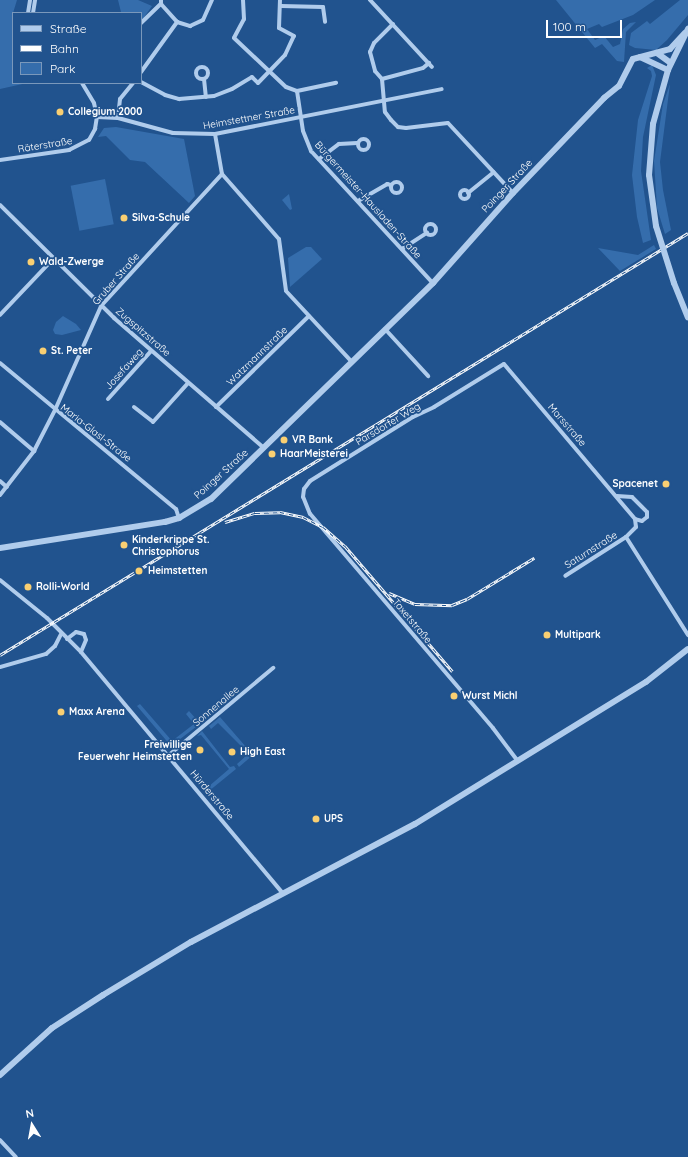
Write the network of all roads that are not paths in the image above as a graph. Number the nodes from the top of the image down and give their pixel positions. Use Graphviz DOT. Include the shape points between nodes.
graph roads {
  1 [pos="30,0"];
  2 [pos="35,0"];
  3 [pos="212,0"];
  4 [pos="243,0"];
  5 [pos="280,0"];
  6 [pos="370,0"];
  7 [pos="161,2"];
  8 [pos="281,6"];
  9 [pos="28,12"];
  10 [pos="33,12"];
  11 [pos="142,22"];
  12 [pos="177,22"];
  13 [pos="325,22"];
  14 [pos="393,24"];
  15 [pos="687,31"];
  16 [pos="657,53"];
  17 [pos="640,57"];
  18 [pos="429,63"];
  19 [pos="671,63"];
  20 [pos="432,67"];
  21 [pos="668,70"];
  22 [pos="142,71"];
  23 [pos="271,73"];
  24 [pos="204,79"];
  25 [pos="382,79"];
  26 [pos="336,82"];
  27 [pos="142,83"];
  28 [pos="83,84"];
  29 [pos="132,84"];
  30 [pos="442,89"];
  31 [pos="297,91"];
  32 [pos="206,97"];
  33 [pos="384,102"];
  34 [pos="97,117"];
  35 [pos="300,117"];
  36 [pos="118,118"];
  37 [pos="215,134"];
  38 [pos="357,143"];
  39 [pos="319,159"];
  40 [pos="0,160"];
  41 [pos="494,172"];
  42 [pos="222,174"];
  43 [pos="391,185"];
  44 [pos="468,193"];
  45 [pos="513,193"];
  46 [pos="358,201"];
  47 [pos="0,205"];
  48 [pos="427,234"];
  49 [pos="402,249"];
  50 [pos="53,258"];
  51 [pos="433,283"];
  52 [pos="101,306"];
  53 [pos="0,315"];
  54 [pos="309,316"];
  55 [pos="688,317"];
  56 [pos="385,329"];
  57 [pos="151,351"];
  58 [pos="351,361"];
  59 [pos="0,363"];
  60 [pos="504,364"];
  61 [pos="428,376"];
  62 [pos="188,383"];
  63 [pos="108,399"];
  64 [pos="134,407"];
  65 [pos="216,407"];
  66 [pos="55,410"];
  67 [pos="0,422"];
  68 [pos="264,448"];
  69 [pos="34,451"];
  70 [pos="0,481"];
  71 [pos="7,487"];
  72 [pos="304,488"];
  73 [pos="0,495"];
  74 [pos="617,496"];
  75 [pos="179,518"];
  76 [pos="635,519"];
  77 [pos="626,537"];
  78 [pos="0,548"];
  79 [pos="564,576"];
  80 [pos="0,580"];
  81 [pos="61,634"];
  82 [pos="688,635"];
  83 [pos="67,639"];
  84 [pos="688,649"];
  85 [pos="81,652"];
  86 [pos="0,667"];
  87 [pos="273,668"];
  88 [pos="169,755"];
  89 [pos="516,760"];
  90 [pos="283,894"];
  91 [pos="0,1075"];
  92 [pos="0,1140"];
  93 [pos="16,1157"];
  1 -- 9 [label="street"];
  2 -- 10 [label="street"];
  3 -- 12 [label="street" via="204,20 198,24 190,26"];
  4 -- 23 [label="street" via="244,19 234,38"];
  5 -- 8 [label="street"];
  6 -- 14 [label="street"];
  7 -- 11 [label="street"];
  7 -- 12 [label="street"];
  8 -- 13 [label="street" via="323,7"];
  8 -- 23 [label="street" via="279,28 294,36 285,55"];
  12 -- 22 [label="street"];
  14 -- 18 [label="street"];
  14 -- 25 [label="street" via="374,43 370,52 375,71"];
  15 -- 16 [label="street" via="670,49"];
  15 -- 19 [label="street"];
  16 -- 17 [label="street"];
  16 -- 19 [label="street"];
  17 -- 21 [label="street"];
  17 -- 45 [label="street, Poinger Straße" via="632,60 619,86 604,98"];
  18 -- 20 [label="street"];
  18 -- 25 [label="street" via="423,68"];
  19 -- 21 [label="street"];
  21 -- 55 [label="street, bridge" via="657,106 651,142 650,191 656,226"];
  23 -- 31 [label="street" via="286,87"];
  23 -- 32 [label="street" via="258,83 252,77 232,89"];
  24 -- 32 [label="street"];
  25 -- 33 [label="street"];
  26 -- 31 [label="street"];
  27 -- 32 [label="street" via="172,98"];
  28 -- 34 [label="street" via="94,104"];
  29 -- 36 [label="street" via="120,99"];
  30 -- 33 [label="street, Heimstettner Straße"];
  31 -- 35 [label="street, Bürgermeister-Hausladen-Straße"];
  33 -- 35 [label="street, Heimstettner Straße"];
  33 -- 41 [label="street" via="385,112 398,127 448,123"];
  34 -- 36 [label="street, Heimstettner Straße"];
  34 -- 40 [label="street, Räterstraße" via="93,134 80,146"];
  35 -- 37 [label="street, Heimstettner Straße"];
  35 -- 39 [label="street, Bürgermeister-Hausladen-Straße" via="308,144"];
  36 -- 37 [label="street, Heimstettner Straße" via="173,133"];
  37 -- 42 [label="street"];
  38 -- 39 [label="street" via="339,144"];
  39 -- 46 [label="street, Bürgermeister-Hausladen-Straße"];
  41 -- 44 [label="street"];
  41 -- 45 [label="street"];
  42 -- 52 [label="street, Gruber Straße"];
  42 -- 54 [label="street" via="279,239 286,291"];
  43 -- 46 [label="street" via="387,184"];
  45 -- 51 [label="street, Poinger Straße"];
  46 -- 49 [label="street, Bürgermeister-Hausladen-Straße"];
  47 -- 50 [label="street, Zugspitzstraße"];
  48 -- 49 [label="street"];
  49 -- 51 [label="street, Bürgermeister-Hausladen-Straße"];
  50 -- 52 [label="street, Zugspitzstraße"];
  50 -- 53 [label="street"];
  51 -- 56 [label="street, Poinger Straße"];
  52 -- 57 [label="street, Zugspitzstraße"];
  52 -- 66 [label="street, Gruber Straße"];
  54 -- 58 [label="street"];
  54 -- 65 [label="street, Watzmannstraße"];
  56 -- 58 [label="street, Poinger Straße"];
  56 -- 61 [label="street"];
  57 -- 62 [label="street, Zugspitzstraße"];
  57 -- 63 [label="street, Josefaweg"];
  58 -- 68 [label="street, Poinger Straße"];
  59 -- 66 [label="street, Maria-Glasl-Straße"];
  60 -- 72 [label="street, Parsdorfer Weg" via="434,407 416,415 310,481"];
  60 -- 74 [label="street, Marsstraße"];
  62 -- 64 [label="street" via="153,422"];
  62 -- 65 [label="street, Zugspitzstraße"];
  65 -- 68 [label="street, Zugspitzstraße"];
  66 -- 69 [label="street, Gruber Straße"];
  66 -- 75 [label="street, Maria-Glasl-Straße" via="176,509"];
  67 -- 69 [label="street"];
  68 -- 75 [label="street, Poinger Straße" via="211,499"];
  69 -- 71 [label="street, Gruber Straße"];
  70 -- 71 [label="street"];
  71 -- 73 [label="street, Gruber Straße"];
  72 -- 89 [label="street, Taxetstraße" via="303,497 310,514 493,728"];
  74 -- 76 [label="street, Marsstraße"];
  74 -- 76 [label="street" via="632,497 647,512 647,517 642,520"];
  75 -- 78 [label="street, Poinger Straße" via="149,526 40,540"];
  76 -- 77 [label="street" via="636,527"];
  77 -- 79 [label="street, Saturnstraße"];
  77 -- 82 [label="street"];
  80 -- 81 [label="street, Hürderstraße" via="43,614"];
  81 -- 83 [label="street, Hürderstraße"];
  81 -- 86 [label="street" via="55,646 46,654"];
  83 -- 85 [label="street, Hürderstraße"];
  83 -- 85 [label="street" via="76,632 84,634 86,640"];
  84 -- 89 [label="street" via="646,682"];
  85 -- 88 [label="street, Hürderstraße"];
  87 -- 88 [label="street, Sonnenallee"];
  88 -- 90 [label="street, Hürderstraße"];
  89 -- 90 [label="street" via="392,838"];
  90 -- 91 [label="street" via="191,942 103,995 52,1028"];
  92 -- 93 [label="street"];
}
